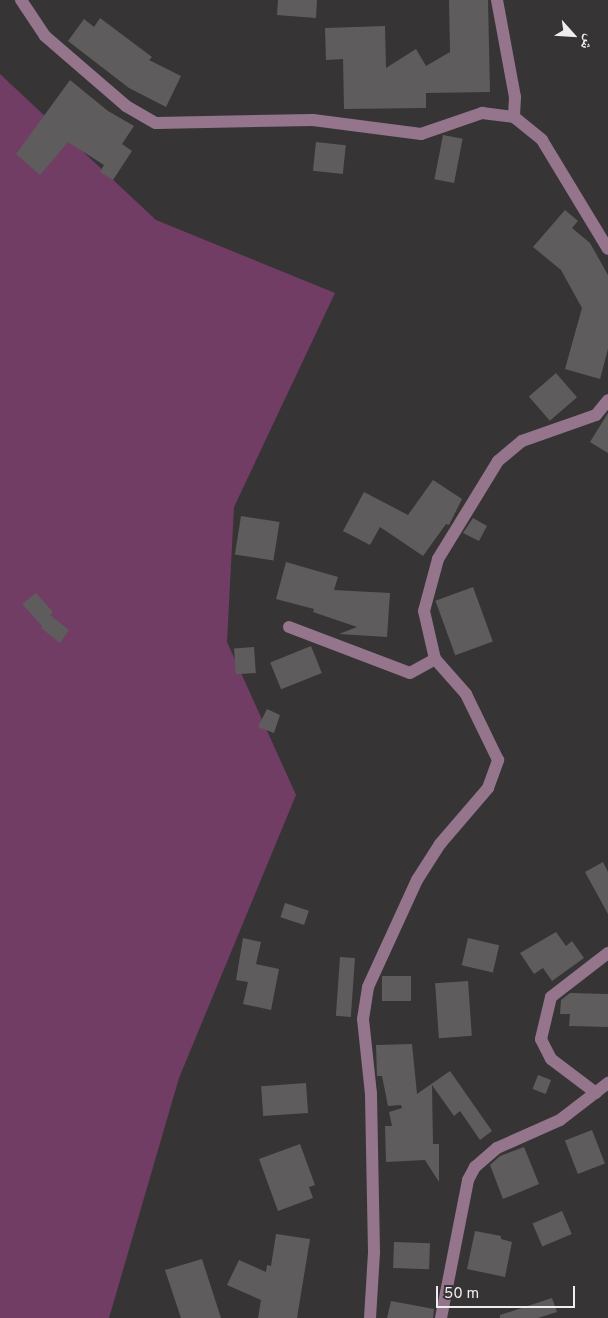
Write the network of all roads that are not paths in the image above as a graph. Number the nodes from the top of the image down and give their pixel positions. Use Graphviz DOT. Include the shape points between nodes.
graph roads {
  1 [pos="21,0"];
  2 [pos="497,0"];
  3 [pos="514,118"];
  4 [pos="608,249"];
  5 [pos="608,400"];
  6 [pos="289,627"];
  7 [pos="435,659"];
  8 [pos="608,953"];
  9 [pos="608,1083"];
  10 [pos="596,1093"];
  11 [pos="370,1318"];
  12 [pos="441,1318"];
  1 -- 3 [label="street" via="45,36 126,106 156,123 313,120 421,134 482,113"];
  2 -- 3 [label="street" via="516,97"];
  3 -- 4 [label="street" via="542,140"];
  5 -- 7 [label="street" via="596,414 522,441 498,461 438,559 424,611"];
  6 -- 7 [label="street" via="410,674"];
  7 -- 11 [label="street" via="466,694 498,760 488,788 440,844 417,880 368,986 363,1019 371,1094 374,1252"];
  8 -- 10 [label="street" via="551,997 541,1039 551,1059"];
  9 -- 10 [label="street"];
  10 -- 12 [label="street" via="560,1120 497,1148 475,1167 468,1180"];
}
